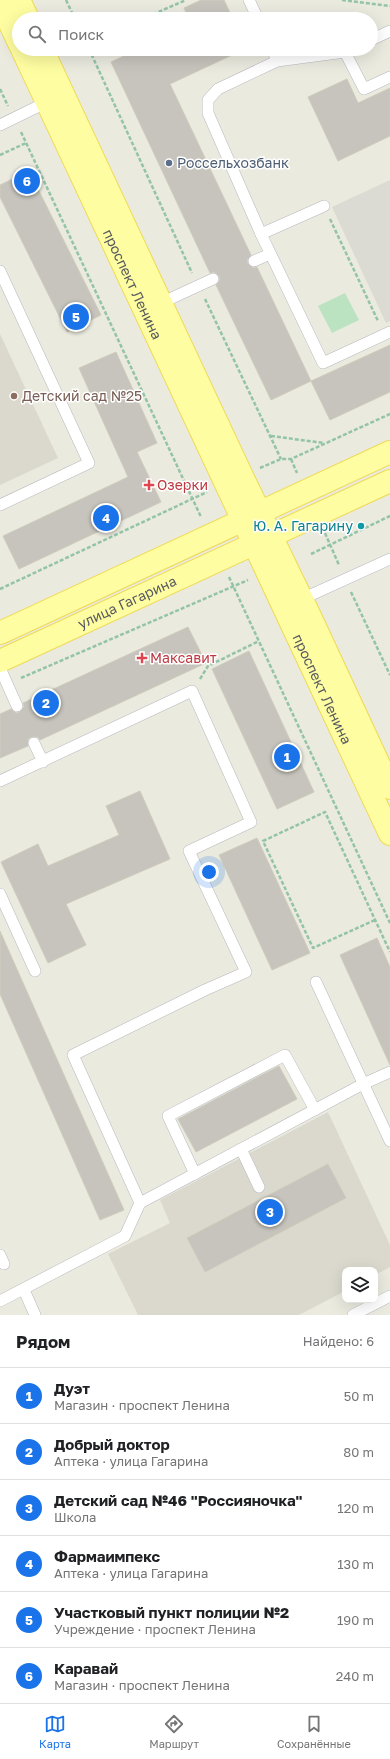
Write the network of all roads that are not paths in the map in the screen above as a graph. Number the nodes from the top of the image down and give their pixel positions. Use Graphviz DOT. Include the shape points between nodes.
graph roads {
  1 [pos="19,0"];
  2 [pos="249,0"];
  3 [pos="0,2"];
  4 [pos="25,12"];
  5 [pos="255,12"];
  6 [pos="12,28"];
  7 [pos="390,31"];
  8 [pos="378,37"];
  9 [pos="25,56"];
  10 [pos="45,56"];
  11 [pos="274,56"];
  12 [pos="309,56"];
  13 [pos="350,56"];
  14 [pos="276,61"];
  15 [pos="390,77"];
  16 [pos="46,102"];
  17 [pos="0,125"];
  18 [pos="324,206"];
  19 [pos="261,234"];
  20 [pos="270,254"];
  21 [pos="254,261"];
  22 [pos="0,272"];
  23 [pos="213,279"];
  24 [pos="161,303"];
  25 [pos="387,333"];
  26 [pos="390,452"];
  27 [pos="390,481"];
  28 [pos="0,505"];
  29 [pos="251,516"];
  30 [pos="263,540"];
  31 [pos="390,560"];
  32 [pos="302,599"];
  33 [pos="0,633"];
  34 [pos="0,661"];
  35 [pos="0,668"];
  36 [pos="17,706"];
  37 [pos="34,743"];
  38 [pos="43,762"];
  39 [pos="0,781"];
  40 [pos="390,788"];
  41 [pos="390,834"];
  42 [pos="0,894"];
  43 [pos="35,971"];
  44 [pos="316,982"];
  45 [pos="390,1072"];
  46 [pos="364,1084"];
  47 [pos="315,1110"];
  48 [pos="390,1141"];
  49 [pos="241,1149"];
  50 [pos="195,1174"];
  51 [pos="260,1187"];
  52 [pos="140,1203"];
  53 [pos="24,1290"];
  54 [pos="390,1296"];
  55 [pos="0,1301"];
  56 [pos="35,1315"];
  57 [pos="353,1315"];
  1 -- 4 [label="main road"];
  2 -- 5 [label="lane"];
  3 -- 6 [label="main road"];
  7 -- 8 [label="lane"];
  9 -- 16 [label="main road, проспект Ленина"];
  10 -- 24 [label="main road, проспект Ленина"];
  11 -- 14 [label="lane"];
  12 -- 14 [label="lane"];
  13 -- 15 [label="lane" via="364,89"];
  14 -- 19 [label="lane" via="218,89 208,100 208,112"];
  16 -- 17 [label="lane"];
  16 -- 29 [label="main road, проспект Ленина"];
  18 -- 19 [label="lane"];
  19 -- 20 [label="lane"];
  20 -- 21 [label="lane"];
  20 -- 25 [label="lane" via="323,363"];
  22 -- 28 [label="lane" via="89,463"];
  23 -- 24 [label="lane"];
  24 -- 29 [label="main road, проспект Ленина"];
  26 -- 29 [label="main road, улица Гагарина"];
  27 -- 30 [label="main road, улица Гагарина"];
  29 -- 30 [label="main road"];
  29 -- 33 [label="main road, улица Гагарина"];
  30 -- 32 [label="main road, проспект Ленина"];
  30 -- 34 [label="main road, улица Гагарина"];
  30 -- 41 [label="main road, проспект Ленина"];
  31 -- 32 [label="lane"];
  32 -- 40 [label="main road, проспект Ленина"];
  35 -- 36 [label="lane"];
  37 -- 38 [label="lane"];
  38 -- 39 [label="lane"];
  38 -- 52 [label="lane" via="192,691 251,822 189,851 246,972 73,1055"];
  42 -- 43 [label="lane"];
  44 -- 46 [label="lane"];
  45 -- 46 [label="lane"];
  46 -- 47 [label="lane"];
  46 -- 48 [label="lane"];
  47 -- 49 [label="lane"];
  47 -- 50 [label="lane" via="285,1055 168,1116"];
  49 -- 50 [label="lane"];
  49 -- 51 [label="lane"];
  50 -- 52 [label="lane"];
  52 -- 53 [label="lane" via="125,1236"];
  53 -- 55 [label="lane"];
  53 -- 56 [label="lane"];
  54 -- 57 [label="lane"];
}
